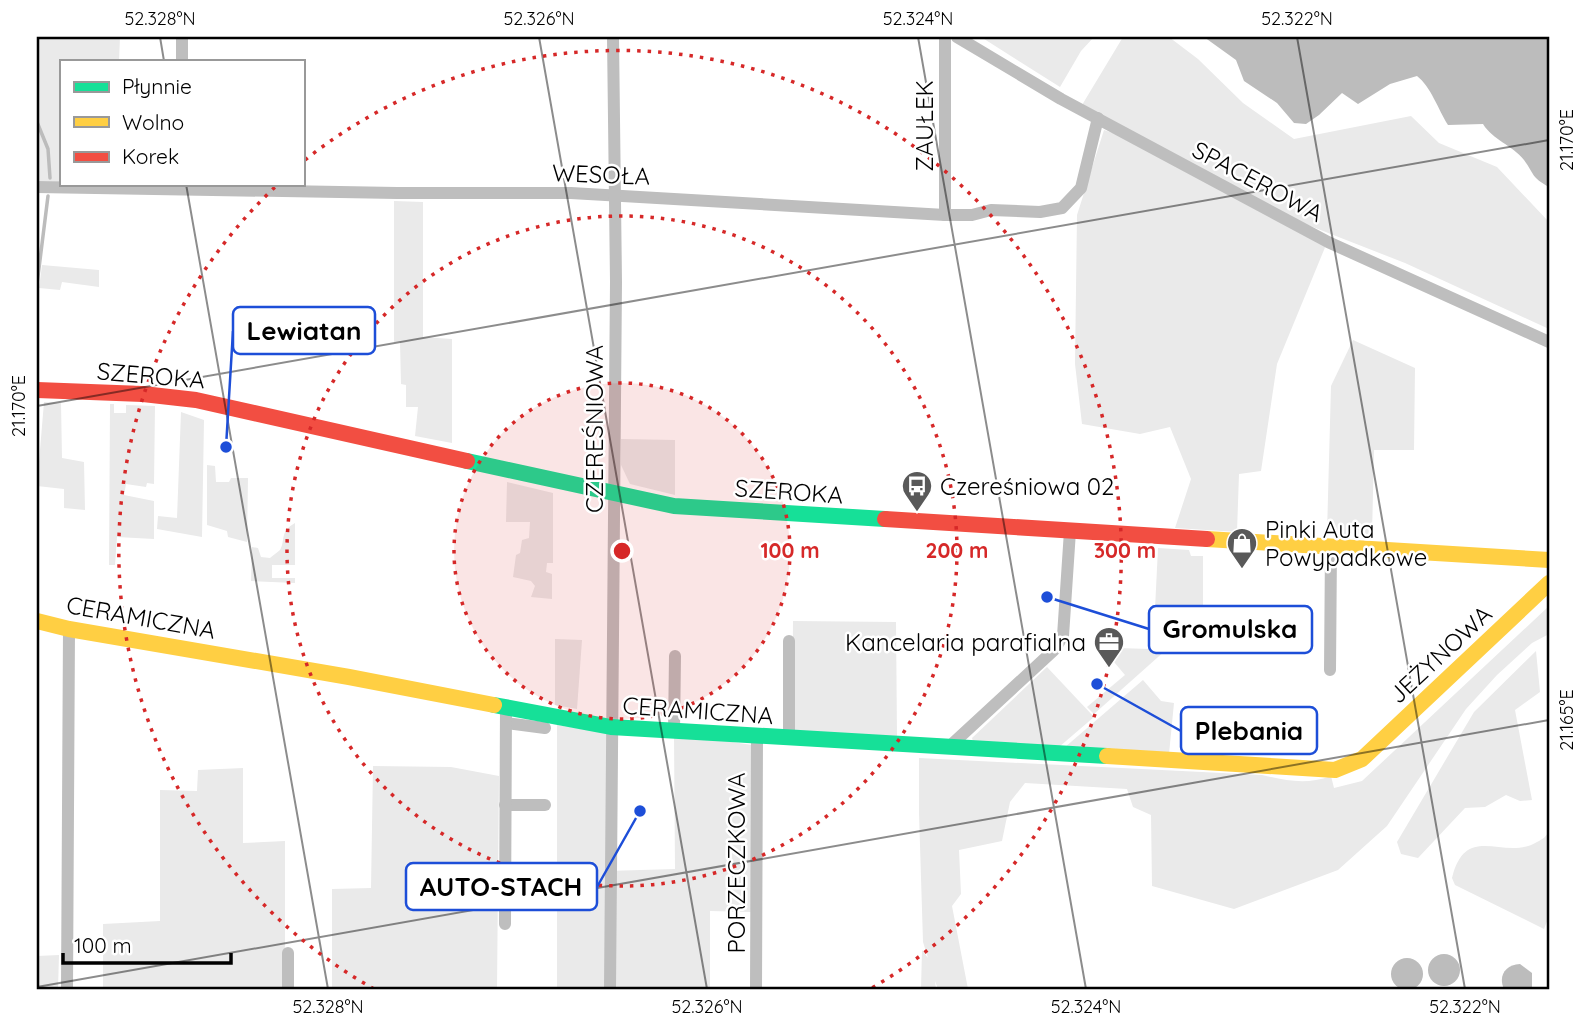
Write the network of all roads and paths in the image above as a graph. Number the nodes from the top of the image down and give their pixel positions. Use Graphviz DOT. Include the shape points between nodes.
graph roads {
  1 [pos="182,37"];
  2 [pos="613,37"];
  3 [pos="945,37"];
  4 [pos="957,37"];
  5 [pos="182,60"];
  6 [pos="1098,118"];
  7 [pos="184,186"];
  8 [pos="37,187"];
  9 [pos="614,195"];
  10 [pos="945,215"];
  11 [pos="1549,342"];
  12 [pos="37,390"];
  13 [pos="615,494"];
  14 [pos="1070,531"];
  15 [pos="1331,547"];
  16 [pos="1549,560"];
  17 [pos="1549,583"];
  18 [pos="37,621"];
  19 [pos="69,629"];
  20 [pos="789,641"];
  21 [pos="675,656"];
  22 [pos="1330,670"];
  23 [pos="506,706"];
  24 [pos="506,723"];
  25 [pos="611,727"];
  26 [pos="545,728"];
  27 [pos="674,732"];
  28 [pos="757,738"];
  29 [pos="789,739"];
  30 [pos="950,746"];
  31 [pos="1362,759"];
  32 [pos="75,795"];
  33 [pos="505,805"];
  34 [pos="545,805"];
  35 [pos="505,885"];
  36 [pos="544,885"];
  37 [pos="505,924"];
  38 [pos="288,953"];
  39 [pos="67,989"];
  40 [pos="75,989"];
  41 [pos="288,989"];
  42 [pos="610,989"];
  43 [pos="756,989"];
  1 -- 5 [label="street"];
  2 -- 9 [label="street, CZEREŚNIOWA"];
  3 -- 10 [label="street, ZAUŁEK"];
  4 -- 6 [label="street, SPACEROWA"];
  6 -- 10 [label="street, WESOŁA" via="1081,188 1062,208"];
  6 -- 11 [label="street, SPACEROWA" via="1328,242"];
  7 -- 8 [label="street, WESOŁA"];
  7 -- 9 [label="street, WESOŁA"];
  9 -- 10 [label="street, WESOŁA"];
  9 -- 13 [label="street, CZEREŚNIOWA"];
  12 -- 13 [label="street, SZEROKA" via="196,400"];
  13 -- 14 [label="street, SZEROKA" via="686,507"];
  13 -- 25 [label="street, CZEREŚNIOWA"];
  14 -- 15 [label="street, SZEROKA"];
  14 -- 30 [label="street" via="1063,636 1054,650"];
  15 -- 16 [label="street, SZEROKA"];
  15 -- 22 [label="street"];
  17 -- 31 [label="street, JEŻYNOWA"];
  18 -- 19 [label="street, CERAMICZNA"];
  19 -- 23 [label="street, CERAMICZNA"];
  19 -- 39 [label="street"];
  20 -- 29 [label="street"];
  21 -- 27 [label="street"];
  23 -- 24 [label="street"];
  23 -- 25 [label="street, CERAMICZNA"];
  24 -- 26 [label="street"];
  24 -- 33 [label="street"];
  25 -- 27 [label="street, CERAMICZNA"];
  25 -- 42 [label="street, CZEREŚNIOWA"];
  27 -- 28 [label="street, CERAMICZNA"];
  28 -- 29 [label="street, CERAMICZNA"];
  28 -- 43 [label="street, PORZECZKOWA"];
  29 -- 30 [label="street, CERAMICZNA"];
  30 -- 31 [label="street, CERAMICZNA" via="1335,770"];
  32 -- 40 [label="street"];
  33 -- 34 [label="street"];
  33 -- 35 [label="street"];
  35 -- 36 [label="street"];
  35 -- 37 [label="street"];
  38 -- 41 [label="street"];
}
